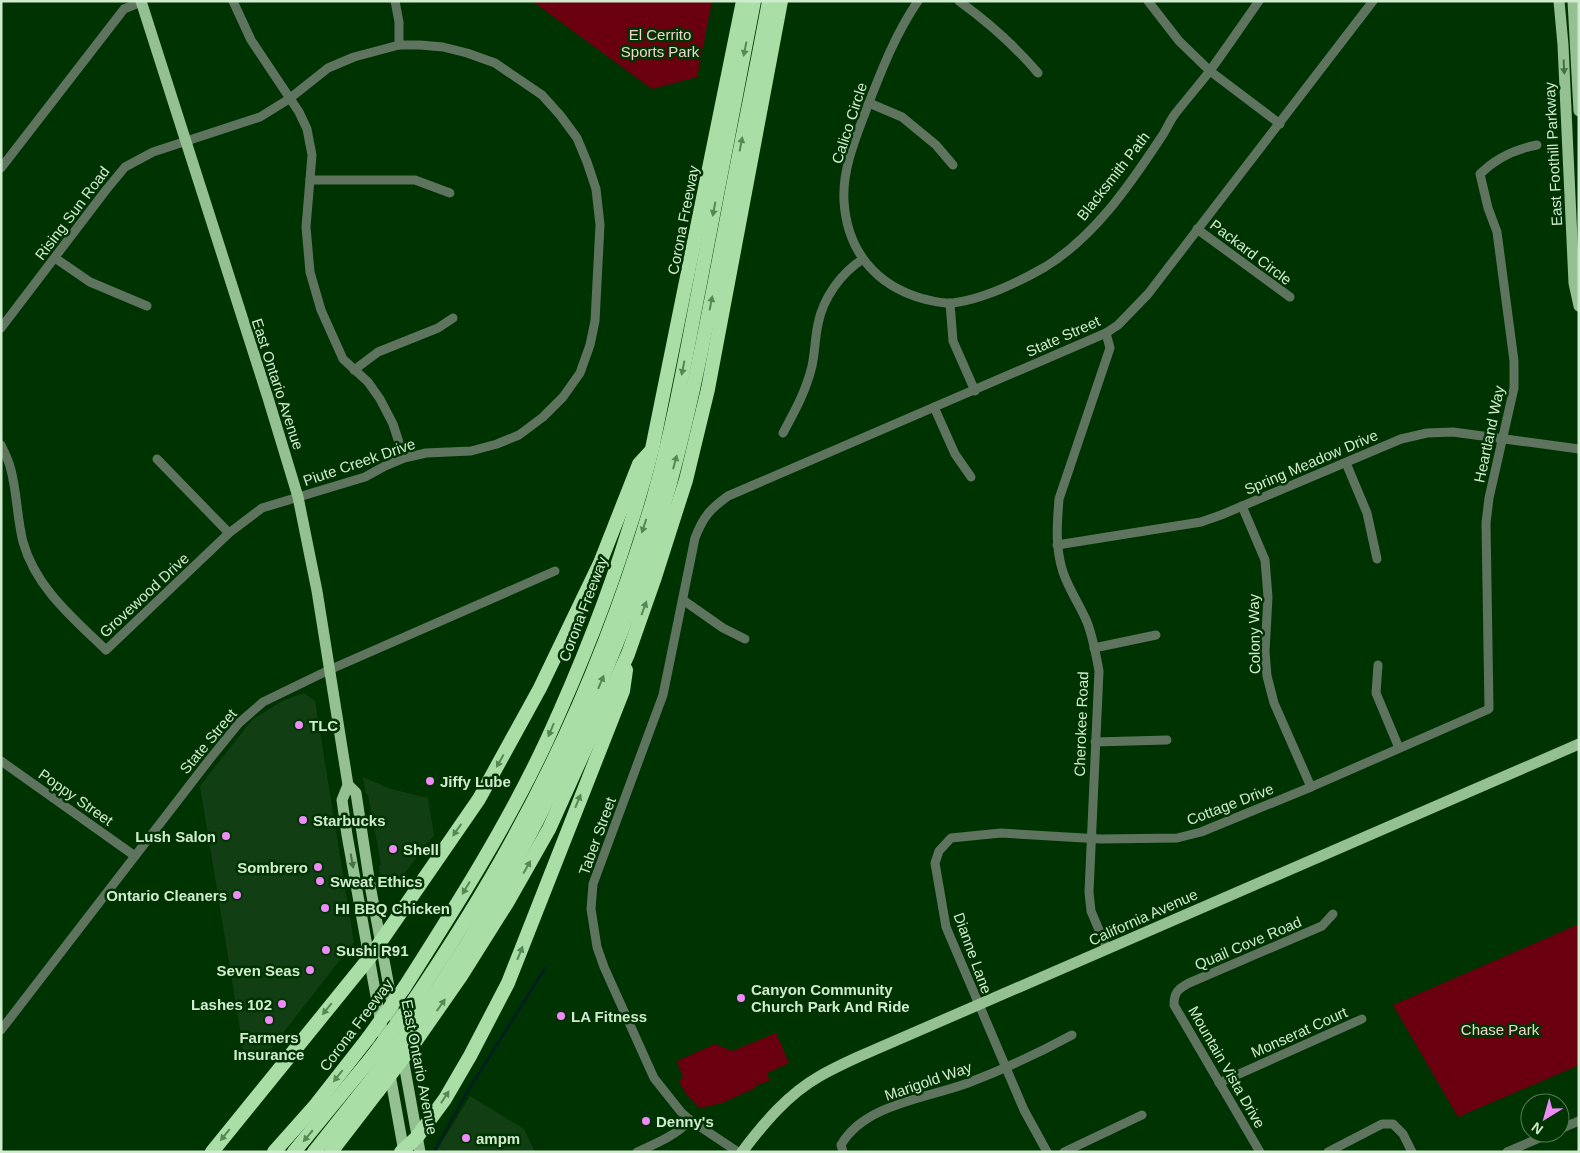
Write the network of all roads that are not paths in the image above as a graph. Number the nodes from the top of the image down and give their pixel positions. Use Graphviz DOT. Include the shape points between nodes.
graph roads {
  1 [pos="233,1"];
  2 [pos="395,1"];
  3 [pos="737,1"];
  4 [pos="743,1"];
  5 [pos="754,1"];
  6 [pos="769,1"];
  7 [pos="781,1"];
  8 [pos="786,1"];
  9 [pos="918,1"];
  10 [pos="959,1"];
  11 [pos="1148,1"];
  12 [pos="1259,1"];
  13 [pos="1373,1"];
  14 [pos="1559,1"];
  15 [pos="1566,1"];
  16 [pos="1573,1"];
  17 [pos="141,2"];
  18 [pos="400,46"];
  19 [pos="1563,46"];
  20 [pos="1210,71"];
  21 [pos="1038,73"];
  22 [pos="728,80"];
  23 [pos="764,91"];
  24 [pos="289,99"];
  25 [pos="869,103"];
  26 [pos="1579,111"];
  27 [pos="1280,124"];
  28 [pos="185,142"];
  29 [pos="1537,145"];
  30 [pos="953,165"];
  31 [pos="1,168"];
  32 [pos="310,180"];
  33 [pos="450,193"];
  34 [pos="1572,228"];
  35 [pos="1197,229"];
  36 [pos="1579,253"];
  37 [pos="55,258"];
  38 [pos="863,259"];
  39 [pos="1290,297"];
  40 [pos="950,303"];
  41 [pos="147,306"];
  42 [pos="1579,306"];
  43 [pos="454,318"];
  44 [pos="1,328"];
  45 [pos="1106,333"];
  46 [pos="354,370"];
  47 [pos="975,390"];
  48 [pos="934,407"];
  49 [pos="783,433"];
  50 [pos="1503,438"];
  51 [pos="1,445"];
  52 [pos="652,449"];
  53 [pos="1579,449"];
  54 [pos="157,458"];
  55 [pos="404,458"];
  56 [pos="1346,463"];
  57 [pos="971,476"];
  58 [pos="298,497"];
  59 [pos="1242,506"];
  60 [pos="702,520"];
  61 [pos="229,533"];
  62 [pos="1057,544"];
  63 [pos="1376,559"];
  64 [pos="555,571"];
  65 [pos="683,600"];
  66 [pos="1156,635"];
  67 [pos="745,639"];
  68 [pos="1094,648"];
  69 [pos="628,654"];
  70 [pos="1378,665"];
  71 [pos="329,670"];
  72 [pos="1489,709"];
  73 [pos="1167,740"];
  74 [pos="1095,742"];
  75 [pos="1579,744"];
  76 [pos="1399,748"];
  77 [pos="1,761"];
  78 [pos="348,785"];
  79 [pos="1311,787"];
  80 [pos="347,835"];
  81 [pos="1090,839"];
  82 [pos="939,851"];
  83 [pos="135,856"];
  84 [pos="367,866"];
  85 [pos="1332,914"];
  86 [pos="380,940"];
  87 [pos="1107,949"];
  88 [pos="370,957"];
  89 [pos="1174,996"];
  90 [pos="978,1004"];
  91 [pos="1362,1019"];
  92 [pos="1,1030"];
  93 [pos="1072,1035"];
  94 [pos="1005,1067"];
  95 [pos="1219,1083"];
  96 [pos="1142,1115"];
  97 [pos="690,1120"];
  98 [pos="417,1137"];
  99 [pos="1529,1143"];
  100 [pos="842,1149"];
  101 [pos="403,1151"];
  102 [pos="1513,1151"];
  103 [pos="212,1152"];
  104 [pos="274,1152"];
  105 [pos="294,1152"];
  106 [pos="314,1152"];
  107 [pos="331,1152"];
  108 [pos="420,1152"];
  109 [pos="637,1152"];
  110 [pos="738,1152"];
  111 [pos="742,1152"];
  112 [pos="1047,1152"];
  113 [pos="1064,1152"];
  114 [pos="1260,1152"];
  115 [pos="1328,1152"];
  116 [pos="1412,1152"];
  1 -- 24 [label="street" via="251,40"];
  2 -- 18 [label="street"];
  3 -- 22 [label="highway"];
  4 -- 22 [label="highway, Corona Freeway"];
  5 -- 105 [label="highway, one-way, bridge" via="676,406 653,499 598,656 568,728 525,816 458,932 408,1009"];
  106 -- 6 [label="highway, one-way, bridge" via="410,1029 496,897 530,836 582,727 618,641 653,542 702,350"];
  7 -- 23 [label="highway"];
  8 -- 23 [label="highway"];
  9 -- 25 [label="street, Calico Circle" via="898,34"];
  10 -- 21 [label="street" via="1019,51"];
  11 -- 20 [label="street" via="1179,42"];
  12 -- 20 [label="street, Blacksmith Path"];
  13 -- 27 [label="street, State Street"];
  14 -- 19 [label="main road, East Foothill Parkway"];
  15 -- 19 [label="main road" via="1567,30"];
  16 -- 26 [label="main road, East Foothill Parkway"];
  17 -- 28 [label="main road, East Ontario Avenue"];
  17 -- 31 [label="street" via="124,9"];
  18 -- 24 [label="street, Piute Creek Drive" via="354,57 328,68"];
  18 -- 55 [label="street, Piute Creek Drive" via="443,47 467,53 495,63 542,95 576,138 587,162 596,189 600,226 596,322 580,373 563,397 519,435 497,444 470,451 426,453"];
  19 -- 34 [label="main road, East Foothill Parkway, one-way"];
  20 -- 27 [label="street"];
  20 -- 40 [label="street, Blacksmith Path" via="1173,116 1109,208 1073,245 1045,267 1011,284 980,297"];
  22 -- 52 [label="highway, Corona Freeway"];
  69 -- 23 [label="highway, one-way" via="668,541 704,407"];
  24 -- 28 [label="street, Piute Creek Drive" via="260,117"];
  24 -- 32 [label="street" via="307,129 312,155"];
  25 -- 30 [label="street" via="902,117 936,145"];
  25 -- 38 [label="street, Calico Circle" via="853,145 844,200 848,228"];
  27 -- 35 [label="street, State Street"];
  28 -- 37 [label="street, Rising Sun Road" via="153,152 125,168"];
  28 -- 58 [label="main road, East Ontario Avenue"];
  29 -- 50 [label="street, Heartland Way" via="1522,148 1490,164 1480,174 1499,240 1514,362 1514,388"];
  32 -- 33 [label="street" via="415,180"];
  32 -- 46 [label="street" via="306,227 310,272 335,343"];
  34 -- 36 [label="main road"];
  34 -- 42 [label="main road, East Foothill Parkway" via="1574,283"];
  35 -- 39 [label="street, Packard Circle"];
  35 -- 45 [label="street, State Street" via="1148,294"];
  37 -- 41 [label="street" via="90,282"];
  37 -- 44 [label="street, Rising Sun Road"];
  38 -- 40 [label="street, Blacksmith Path" via="876,275 892,286 912,296"];
  38 -- 49 [label="street" via="838,281 826,301 818,322 812,366 803,397"];
  40 -- 47 [label="street" via="953,341"];
  43 -- 46 [label="street" via="438,328 378,352"];
  45 -- 47 [label="street, State Street"];
  45 -- 62 [label="street, Cherokee Road" via="1110,348 1059,499"];
  46 -- 55 [label="street" via="380,399 393,424"];
  47 -- 48 [label="street, State Street"];
  48 -- 57 [label="street" via="956,454"];
  48 -- 60 [label="street, State Street" via="728,496"];
  50 -- 53 [label="street, Spring Meadow Drive"];
  50 -- 56 [label="street, Spring Meadow Drive" via="1453,432 1427,433 1401,439"];
  50 -- 72 [label="street, Heartland Way" via="1486,523"];
  51 -- 61 [label="street, Grovewood Drive" via="11,469 23,540 37,576 106,650"];
  52 -- 86 [label="highway, one-way" via="639,464 600,563 540,688 479,799"];
  52 -- 104 [label="highway, Corona Freeway, one-way, bridge" via="600,614 546,741 490,848 404,988 314,1107"];
  54 -- 61 [label="street"];
  55 -- 58 [label="street, Piute Creek Drive" via="366,477"];
  56 -- 59 [label="street, Spring Meadow Drive"];
  56 -- 63 [label="street" via="1368,513"];
  58 -- 61 [label="street, Grovewood Drive" via="262,508"];
  58 -- 71 [label="main road, East Ontario Avenue"];
  59 -- 62 [label="street, Spring Meadow Drive" via="1201,522"];
  59 -- 79 [label="street, Colony Way" via="1265,560 1267,676 1274,703"];
  60 -- 65 [label="street, Taber Street" via="695,538"];
  62 -- 68 [label="street, Cherokee Road" via="1064,573 1087,622"];
  64 -- 71 [label="street, State Street"];
  65 -- 67 [label="street"];
  65 -- 97 [label="street, Taber Street" via="663,695 593,884 591,909 604,967 648,1066 664,1092"];
  66 -- 68 [label="street"];
  68 -- 74 [label="street, Cherokee Road" via="1098,671"];
  98 -- 69 [label="highway, one-way" via="445,1099 508,983 623,691"];
  107 -- 69 [label="highway, one-way, bridge" via="414,1045 507,903 544,837"];
  70 -- 76 [label="street" via="1376,693"];
  71 -- 78 [label="main road, East Ontario Avenue"];
  71 -- 83 [label="street, State Street" via="264,702 239,723"];
  72 -- 76 [label="street, Cottage Drive"];
  73 -- 74 [label="street"];
  74 -- 81 [label="street, Cherokee Road"];
  75 -- 87 [label="main road, California Avenue"];
  76 -- 79 [label="street, Cottage Drive"];
  77 -- 83 [label="street, Poppy Street"];
  78 -- 80 [label="main road, East Ontario Avenue" via="342,800"];
  78 -- 84 [label="main road, East Ontario Avenue" via="356,794"];
  79 -- 81 [label="street, Cottage Drive" via="1201,832 1177,838"];
  80 -- 84 [label="main road" via="357,839"];
  80 -- 88 [label="main road, East Ontario Avenue, one-way"];
  81 -- 82 [label="street, Cottage Drive" via="1000,833 951,838"];
  81 -- 87 [label="street, Cherokee Road" via="1091,911"];
  82 -- 90 [label="street, Dianne Lane" via="935,864 946,927"];
  83 -- 92 [label="street, State Street"];
  84 -- 86 [label="main road, East Ontario Avenue"];
  85 -- 89 [label="street, Quail Cove Road" via="1322,926 1189,983 1179,988"];
  86 -- 88 [label="highway"];
  86 -- 98 [label="main road, East Ontario Avenue"];
  87 -- 90 [label="main road, California Avenue"];
  88 -- 101 [label="main road, East Ontario Avenue"];
  88 -- 103 [label="highway, one-way"];
  89 -- 95 [label="street, Mountain Vista Drive" via="1174,1005"];
  90 -- 94 [label="street, Dianne Lane"];
  90 -- 111 [label="main road, California Avenue" via="818,1077 790,1097 763,1124"];
  91 -- 95 [label="street, Monserat Court"];
  93 -- 94 [label="street, Marigold Way"];
  94 -- 100 [label="street, Marigold Way" via="946,1091 898,1104 847,1135"];
  94 -- 112 [label="street, Dianne Lane"];
  95 -- 114 [label="street, Mountain Vista Drive"];
  96 -- 113 [label="street"];
  97 -- 109 [label="street" via="685,1126"];
  97 -- 110 [label="street, Taber Street"];
  98 -- 101 [label="highway"];
  98 -- 108 [label="main road, East Ontario Avenue"];
  99 -- 102 [label="street"];
  115 -- 116 [label="street" via="1382,1124 1392,1124 1403,1134"];
}
